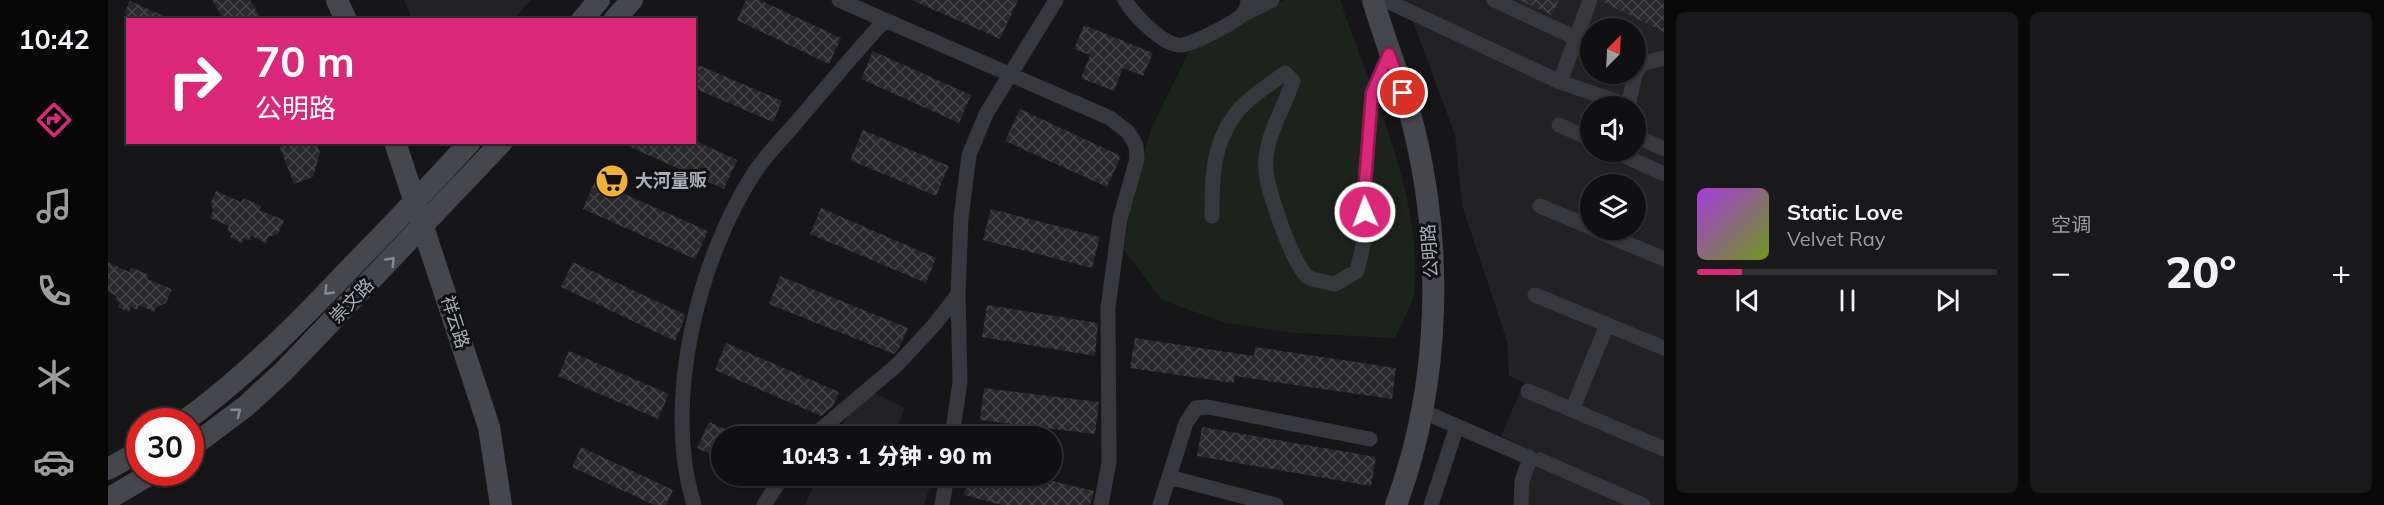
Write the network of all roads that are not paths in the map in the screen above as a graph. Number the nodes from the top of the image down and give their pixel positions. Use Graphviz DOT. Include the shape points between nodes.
graph roads {
  1 [pos="338,0"];
  2 [pos="599,0"];
  3 [pos="632,0"];
  4 [pos="838,0"];
  5 [pos="1056,0"];
  6 [pos="1125,0"];
  7 [pos="1248,0"];
  8 [pos="1272,0"];
  9 [pos="1373,0"];
  10 [pos="1384,0"];
  11 [pos="1494,0"];
  12 [pos="1590,0"];
  13 [pos="1242,15"];
  14 [pos="345,18"];
  15 [pos="584,18"];
  16 [pos="616,18"];
  17 [pos="884,21"];
  18 [pos="1576,39"];
  19 [pos="1389,54"];
  20 [pos="1664,58"];
  21 [pos="1010,76"];
  22 [pos="1560,82"];
  23 [pos="1600,96"];
  24 [pos="1630,96"];
  25 [pos="1559,125"];
  26 [pos="1580,135"];
  27 [pos="1646,141"];
  28 [pos="396,144"];
  29 [pos="468,144"];
  30 [pos="500,144"];
  31 [pos="1664,149"];
  32 [pos="1638,162"];
  33 [pos="1664,174"];
  34 [pos="416,201"];
  35 [pos="1540,206"];
  36 [pos="1212,216"];
  37 [pos="1580,223"];
  38 [pos="424,227"];
  39 [pos="1619,240"];
  40 [pos="1664,259"];
  41 [pos="958,294"];
  42 [pos="1535,295"];
  43 [pos="1607,325"];
  44 [pos="1664,348"];
  45 [pos="1528,391"];
  46 [pos="202,408"];
  47 [pos="1422,411"];
  48 [pos="1572,411"];
  49 [pos="825,426"];
  50 [pos="953,426"];
  51 [pos="1457,426"];
  52 [pos="204,438"];
  53 [pos="1370,439"];
  54 [pos="1664,449"];
  55 [pos="126,459"];
  56 [pos="1540,460"];
  57 [pos="108,469"];
  58 [pos="1169,477"];
  59 [pos="130,486"];
  60 [pos="776,486"];
  61 [pos="945,486"];
  62 [pos="108,499"];
  63 [pos="501,505"];
  64 [pos="694,505"];
  65 [pos="764,505"];
  66 [pos="942,505"];
  67 [pos="1101,505"];
  68 [pos="1160,505"];
  69 [pos="1276,505"];
  70 [pos="1396,505"];
  71 [pos="1431,505"];
  72 [pos="1521,505"];
  73 [pos="1643,505"];
  1 -- 14 [label="main road"];
  2 -- 15 [label="main road"];
  3 -- 16 [label="main road"];
  4 -- 17 [label="street"];
  5 -- 21 [label="street"];
  6 -- 13 [label="street" via="1133,13 1177,45 1192,43"];
  7 -- 13 [label="street"];
  8 -- 13 [label="street"];
  9 -- 19 [label="main road, 公明路"];
  10 -- 22 [label="street"];
  11 -- 18 [label="street"];
  12 -- 18 [label="street"];
  17 -- 21 [label="street"];
  17 -- 64 [label="street" via="757,170 718,242 696,313 681,401 685,477"];
  18 -- 22 [label="street"];
  19 -- 36 [label="street" via="1372,93 1364,195 1367,229 1357,271 1335,284 1309,277 1297,264 1283,228 1266,169 1272,134 1293,81 1285,73 1234,115 1217,149"];
  19 -- 47 [label="main road, 公明路" via="1417,145 1431,249 1430,365"];
  20 -- 24 [label="street" via="1641,64"];
  21 -- 41 [label="street" via="986,114 969,155 961,218"];
  21 -- 67 [label="street" via="1110,118 1128,132 1136,145 1137,159 1120,219 1108,308 1109,462"];
  22 -- 23 [label="street"];
  25 -- 26 [label="street"];
  27 -- 31 [label="street"];
  28 -- 34 [label="main road, 祥云路"];
  29 -- 34 [label="main road, 崇文路"];
  30 -- 38 [label="main road, 崇文路"];
  32 -- 33 [label="street"];
  34 -- 38 [label="main road, 祥云路"];
  34 -- 46 [label="main road, 崇文路, one-way" via="264,357"];
  35 -- 37 [label="street"];
  52 -- 38 [label="main road, 崇文路, one-way" via="283,372"];
  38 -- 63 [label="main road, 祥云路" via="489,427"];
  39 -- 40 [label="street"];
  41 -- 49 [label="street" via="897,365"];
  41 -- 50 [label="street" via="960,382"];
  42 -- 43 [label="street"];
  43 -- 44 [label="street"];
  43 -- 48 [label="street"];
  45 -- 48 [label="street"];
  47 -- 51 [label="street"];
  47 -- 70 [label="main road, 公明路"];
  48 -- 54 [label="street"];
  51 -- 71 [label="street"];
  51 -- 72 [label="street" via="1530,458 1522,481"];
  53 -- 58 [label="street" via="1208,407 1196,408 1186,423"];
  55 -- 57 [label="main road"];
  56 -- 73 [label="street"];
  58 -- 68 [label="street"];
  58 -- 69 [label="street"];
  59 -- 62 [label="main road"];
  60 -- 65 [label="street"];
  61 -- 66 [label="street"];
}
